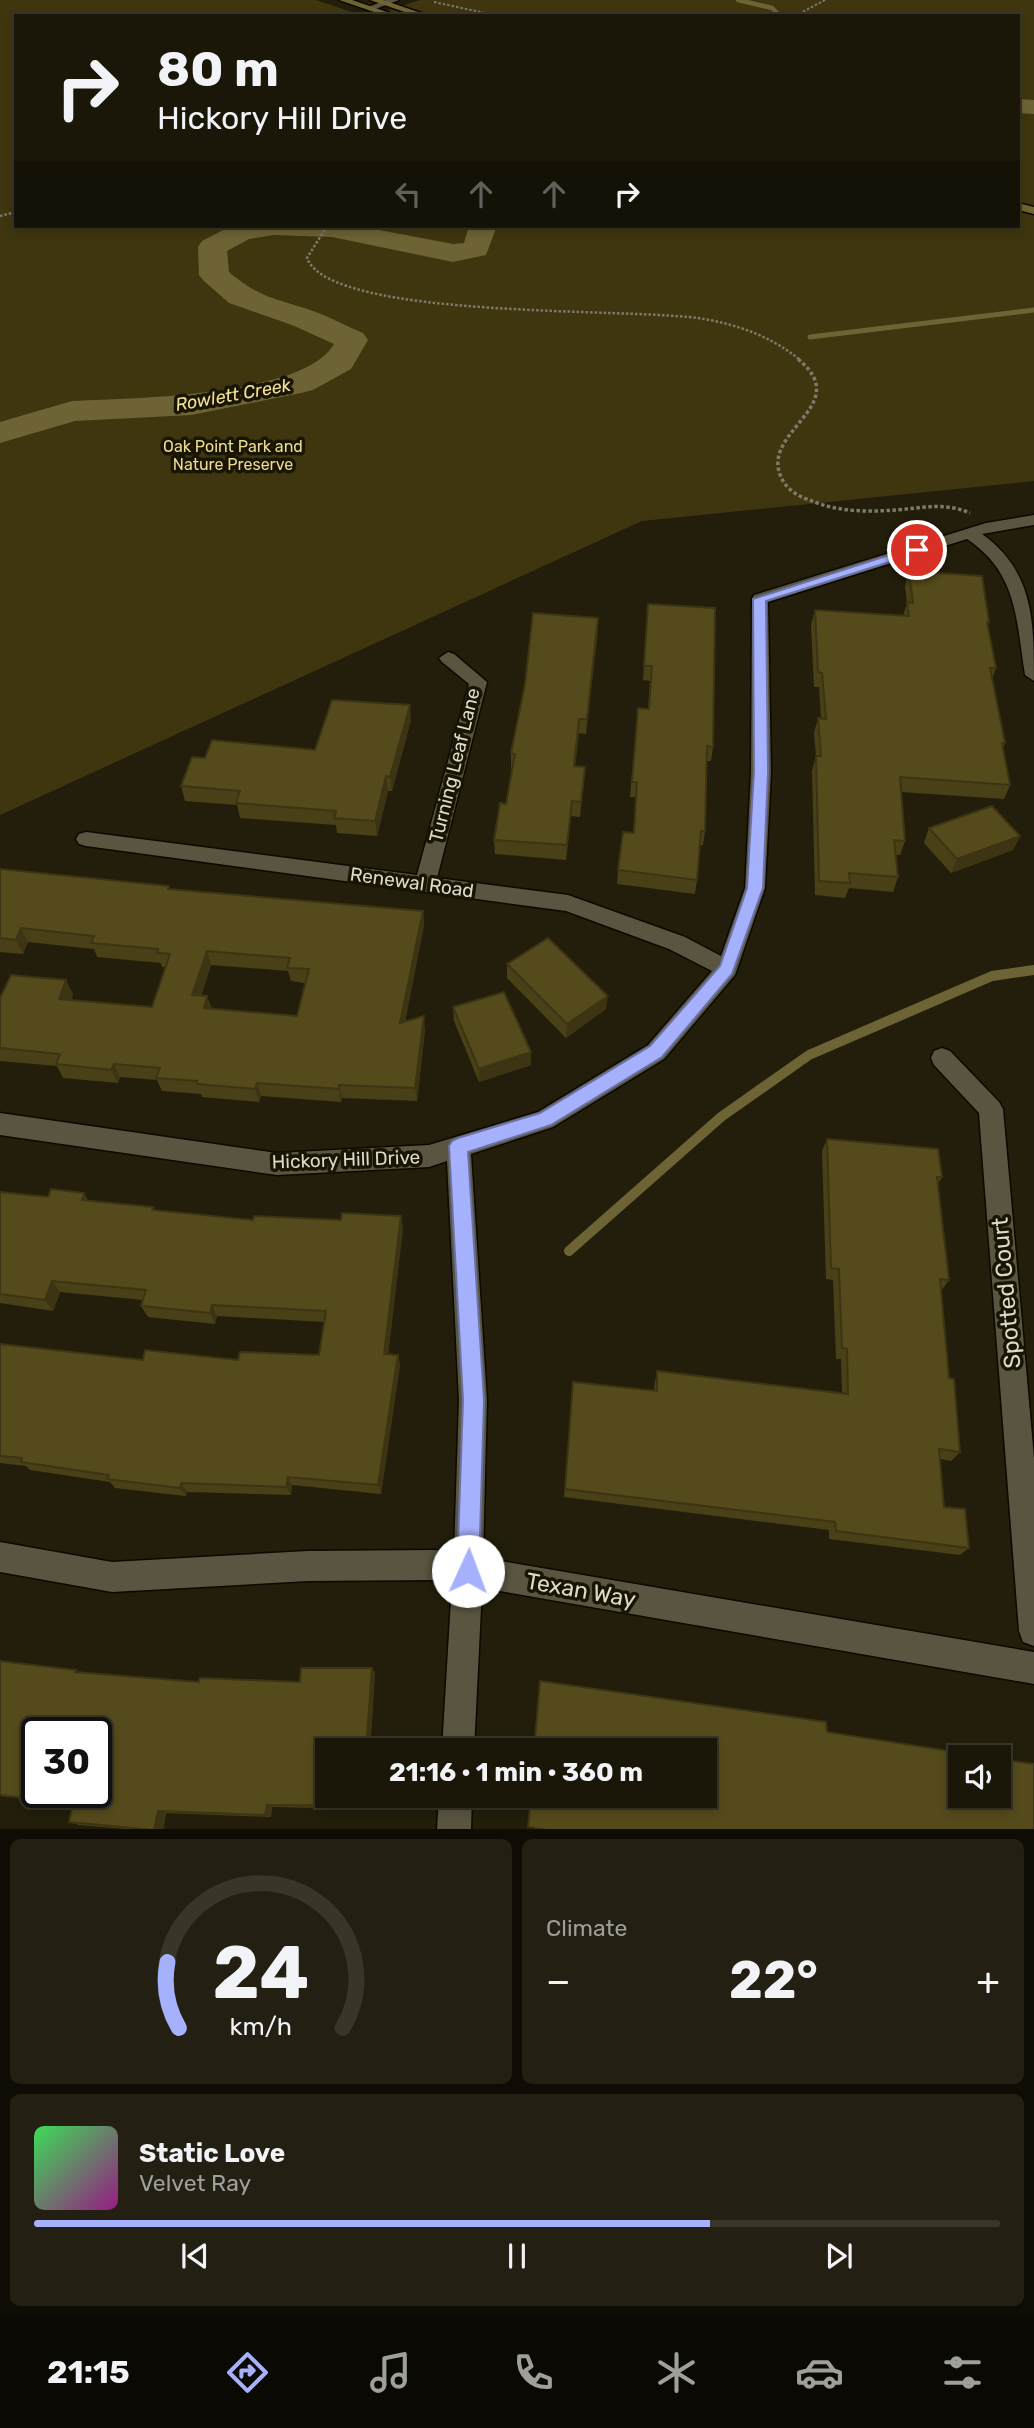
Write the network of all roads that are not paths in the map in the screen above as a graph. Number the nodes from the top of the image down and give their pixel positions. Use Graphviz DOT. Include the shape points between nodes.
graph roads {
  1 [pos="343,0"];
  2 [pos="395,0"];
  3 [pos="384,3"];
  4 [pos="372,4"];
  5 [pos="390,14"];
  6 [pos="420,14"];
  7 [pos="1034,520"];
  8 [pos="969,533"];
  9 [pos="448,658"];
  10 [pos="1034,675"];
  11 [pos="86,839"];
  12 [pos="425,884"];
  13 [pos="727,969"];
  14 [pos="942,1058"];
  15 [pos="0,1124"];
  16 [pos="458,1146"];
  17 [pos="0,1557"];
  18 [pos="468,1571"];
  19 [pos="1034,1631"];
  20 [pos="1034,1668"];
  21 [pos="459,1738"];
  22 [pos="455,1808"];
  23 [pos="454,1829"];
  1 -- 4 [label="main road"];
  2 -- 3 [label="street"];
  3 -- 4 [label="street"];
  3 -- 6 [label="main road"];
  4 -- 5 [label="main road"];
  7 -- 8 [label="street, Hickory Hill Drive"];
  8 -- 10 [label="street" via="1008,567"];
  8 -- 13 [label="street, Hickory Hill Drive" via="760,599 761,772 755,888"];
  9 -- 12 [label="street, Turning Leaf Lane" via="478,682"];
  11 -- 12 [label="street, Renewal Road"];
  12 -- 13 [label="street, Renewal Road" via="568,903 677,943"];
  13 -- 16 [label="street, Hickory Hill Drive" via="656,1052 545,1119"];
  14 -- 19 [label="street, Spotted Court" via="991,1109"];
  15 -- 16 [label="street, Hickory Hill Drive" via="277,1164 429,1156"];
  16 -- 18 [label="street" via="473,1400"];
  17 -- 18 [label="street, Texan Way" via="113,1577 308,1566 435,1565"];
  18 -- 20 [label="street, Texan Way"];
  18 -- 21 [label="street"];
  22 -- 23 [label="street"];
}
